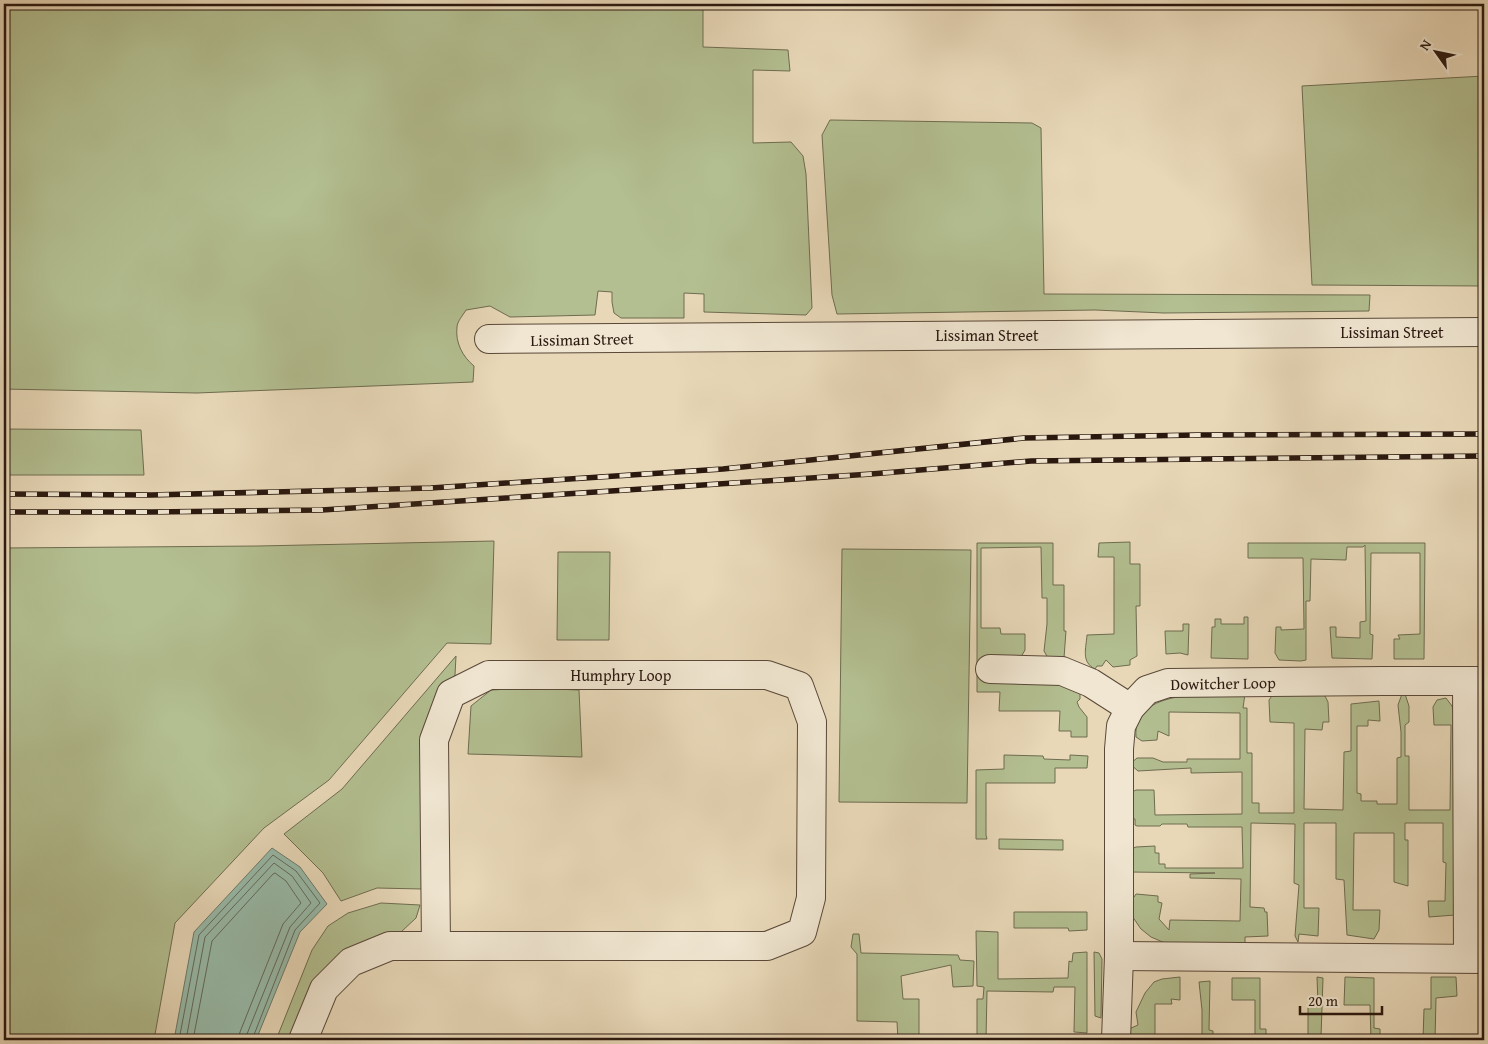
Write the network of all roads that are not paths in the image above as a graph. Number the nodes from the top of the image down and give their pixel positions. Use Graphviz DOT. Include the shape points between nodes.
graph roads {
  1 [pos="1484,332"];
  2 [pos="489,340"];
  3 [pos="990,669"];
  4 [pos="1476,681"];
  5 [pos="1130,708"];
  6 [pos="436,946"];
  7 [pos="1119,956"];
  8 [pos="1476,958"];
  9 [pos="303,1040"];
  10 [pos="1116,1040"];
  1 -- 2 [label="street, Lissiman Street"];
  3 -- 5 [label="street" via="1062,671 1091,683"];
  4 -- 5 [label="street, Dowitcher Loop" via="1168,683 1147,690"];
  4 -- 8 [label="street"];
  5 -- 7 [label="street, Dowitcher Loop" via="1121,726 1119,749"];
  6 -- 6 [label="street, Humphry Loop" via="768,946 802,932 811,898 812,722 799,686 767,675 489,675 451,694 434,740"];
  6 -- 9 [label="street" via="390,946 351,962 324,988"];
  7 -- 8 [label="street"];
  7 -- 10 [label="street, Dowitcher Loop"];
}
